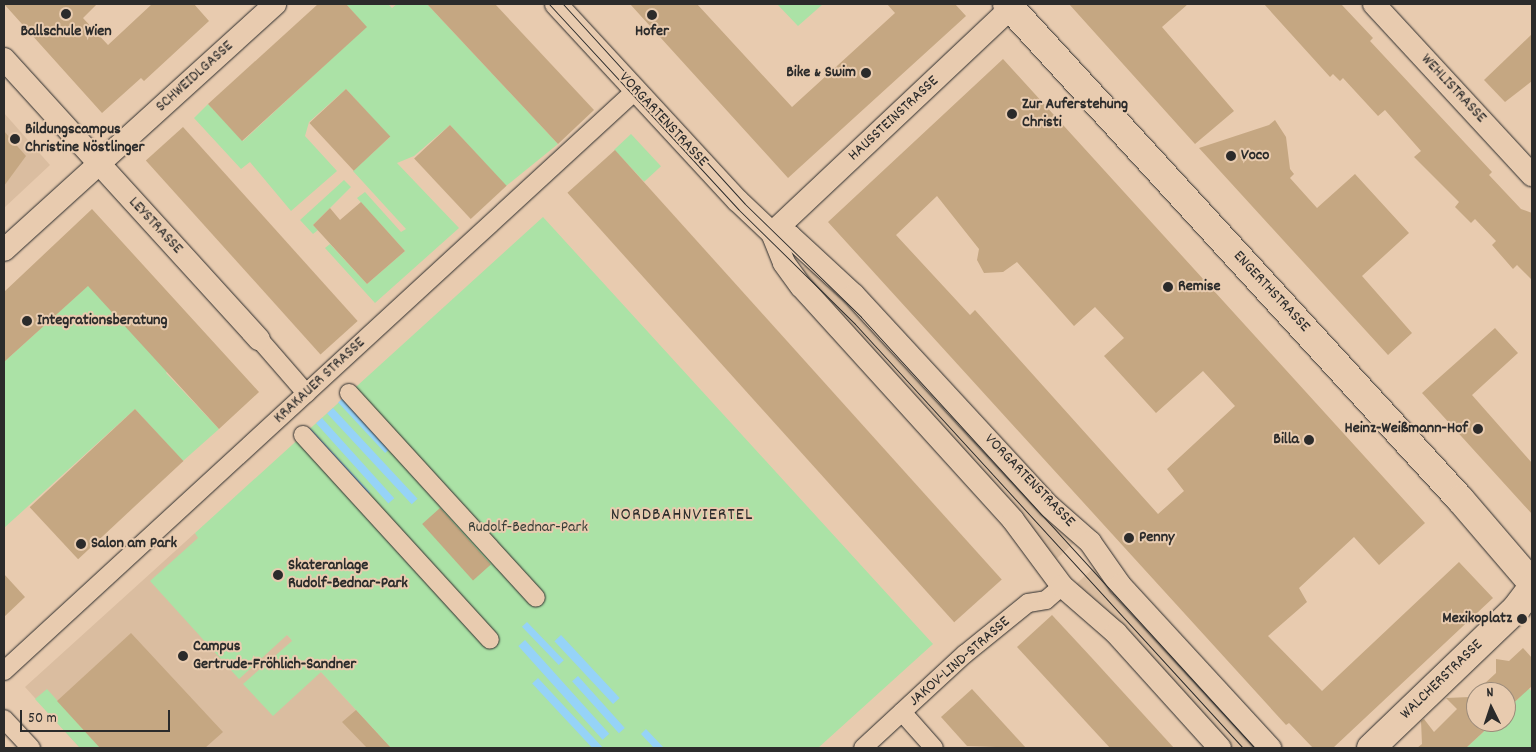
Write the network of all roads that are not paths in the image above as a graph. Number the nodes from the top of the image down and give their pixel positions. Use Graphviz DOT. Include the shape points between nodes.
graph roads {
  1 [pos="274,4"];
  2 [pos="556,4"];
  3 [pos="1374,4"];
  4 [pos="1011,5"];
  5 [pos="4,59"];
  6 [pos="636,90"];
  7 [pos="98,164"];
  8 [pos="1532,175"];
  9 [pos="772,233"];
  10 [pos="4,250"];
  11 [pos="259,339"];
  12 [pos="306,393"];
  13 [pos="349,393"];
  14 [pos="303,435"];
  15 [pos="1532,583"];
  16 [pos="1062,586"];
  17 [pos="1532,588"];
  18 [pos="536,598"];
  19 [pos="490,640"];
  20 [pos="4,670"];
  21 [pos="902,712"];
  22 [pos="4,719"];
  23 [pos="31,748"];
  24 [pos="862,748"];
  25 [pos="934,748"];
  26 [pos="1220,748"];
  27 [pos="1270,748"];
  28 [pos="1371,748"];
  1 -- 7 [label="street, SCHWEIDLGASSE"];
  2 -- 6 [label="street, VORGARTENSTRASSE"];
  3 -- 8 [label="street, WEHLISTRASSE"];
  4 -- 9 [label="street, HAUSSTEINSTRASSE"];
  4 -- 15 [label="street, ENGERTHSTRASSE" via="1460,499"];
  5 -- 7 [label="street, LEYSTRASSE"];
  6 -- 9 [label="street, VORGARTENSTRASSE" via="737,200"];
  6 -- 12 [label="street, KRAKAUER STRASSE"];
  7 -- 10 [label="street, SCHWEIDLGASSE"];
  7 -- 11 [label="street, LEYSTRASSE"];
  9 -- 16 [label="street, VORGARTENSTRASSE" via="784,263 801,286 1013,520"];
  9 -- 27 [label="street, VORGARTENSTRASSE" via="790,236 861,302 1049,506 1090,542 1120,585"];
  11 -- 12 [label="street, LEYSTRASSE"];
  12 -- 20 [label="street, KRAKAUER STRASSE"];
  13 -- 18 [label="street"];
  14 -- 19 [label="street"];
  16 -- 21 [label="street, JAKOV-LIND-STRASSE" via="1046,600 1028,603 965,654"];
  16 -- 26 [label="street, VORGARTENSTRASSE" via="1116,633"];
  17 -- 28 [label="street, WALCHERSTRASSE" via="1516,609"];
  21 -- 24 [label="street, JAKOV-LIND-STRASSE"];
  21 -- 25 [label="street"];
  22 -- 23 [label="street"];
}
